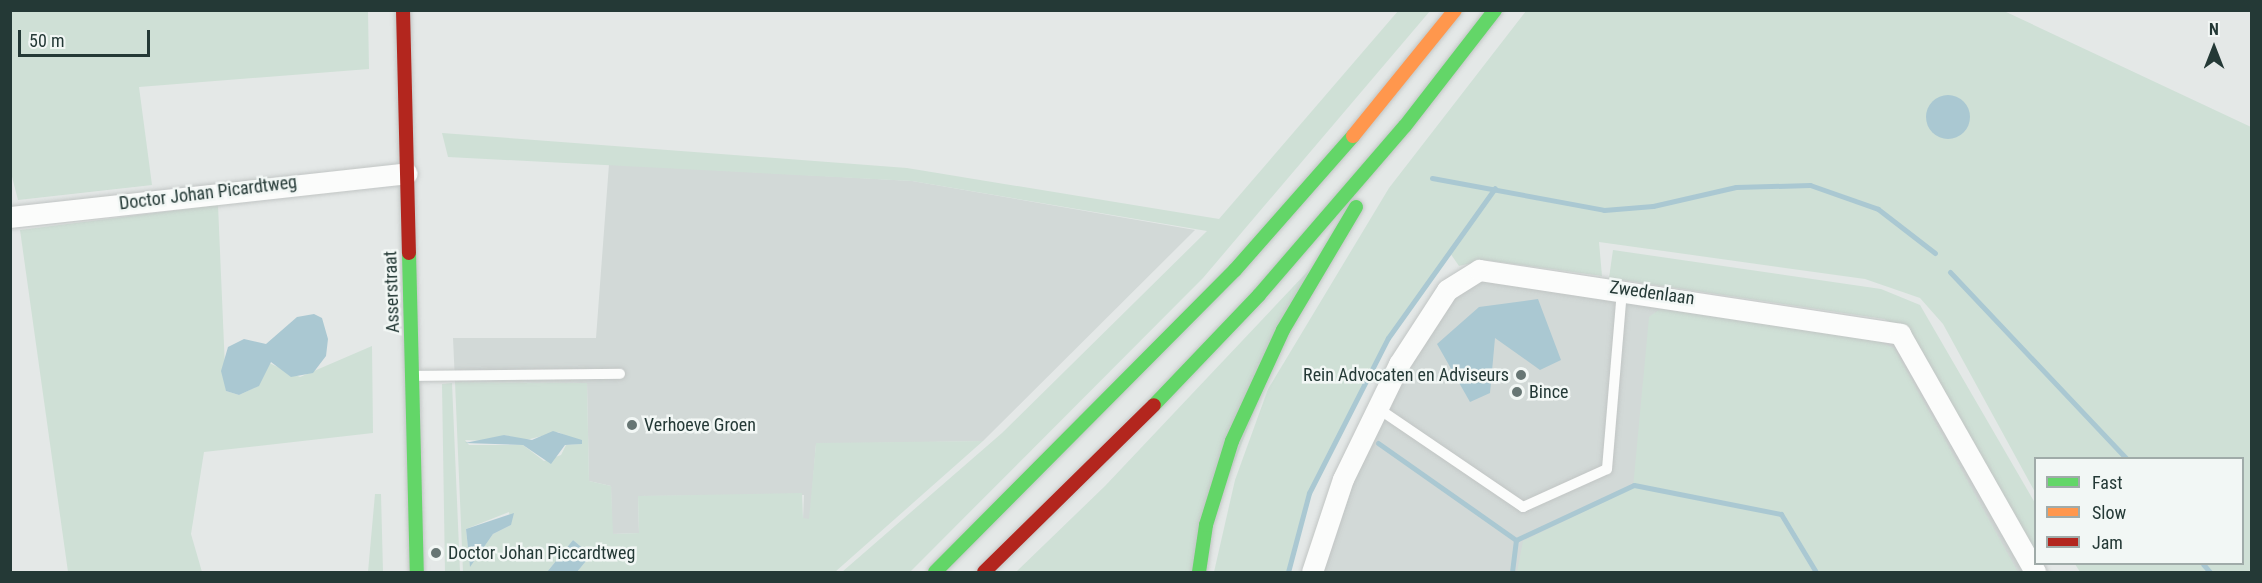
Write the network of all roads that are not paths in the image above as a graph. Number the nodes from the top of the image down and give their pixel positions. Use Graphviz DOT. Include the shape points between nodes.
graph roads {
  1 [pos="403,10"];
  2 [pos="1455,10"];
  3 [pos="1495,10"];
  4 [pos="1405,126"];
  5 [pos="407,173"];
  6 [pos="10,217"];
  7 [pos="1623,288"];
  8 [pos="620,374"];
  9 [pos="412,376"];
  10 [pos="1376,407"];
  11 [pos="417,573"];
  12 [pos="935,573"];
  13 [pos="984,573"];
  14 [pos="1199,573"];
  15 [pos="1312,573"];
  16 [pos="2035,573"];
  1 -- 5 [label="main road, Asserstraat"];
  2 -- 12 [label="main road" via="1397,86 1235,270"];
  3 -- 4 [label="main road"];
  4 -- 13 [label="main road" via="1259,295 1074,489"];
  4 -- 14 [label="main road" via="1274,350 1232,441 1206,525"];
  5 -- 6 [label="street, Doctor Johan Picardtweg"];
  5 -- 9 [label="main road, Asserstraat"];
  7 -- 10 [label="street, Zwedenlaan" via="1492,270 1470,273 1447,290"];
  7 -- 10 [label="lane" via="1607,469 1523,507"];
  7 -- 16 [label="street, Zwedenlaan" via="1900,334"];
  8 -- 9 [label="lane"];
  9 -- 11 [label="main road, Asserstraat"];
  10 -- 15 [label="street, Zwedenlaan" via="1343,479"];
}
